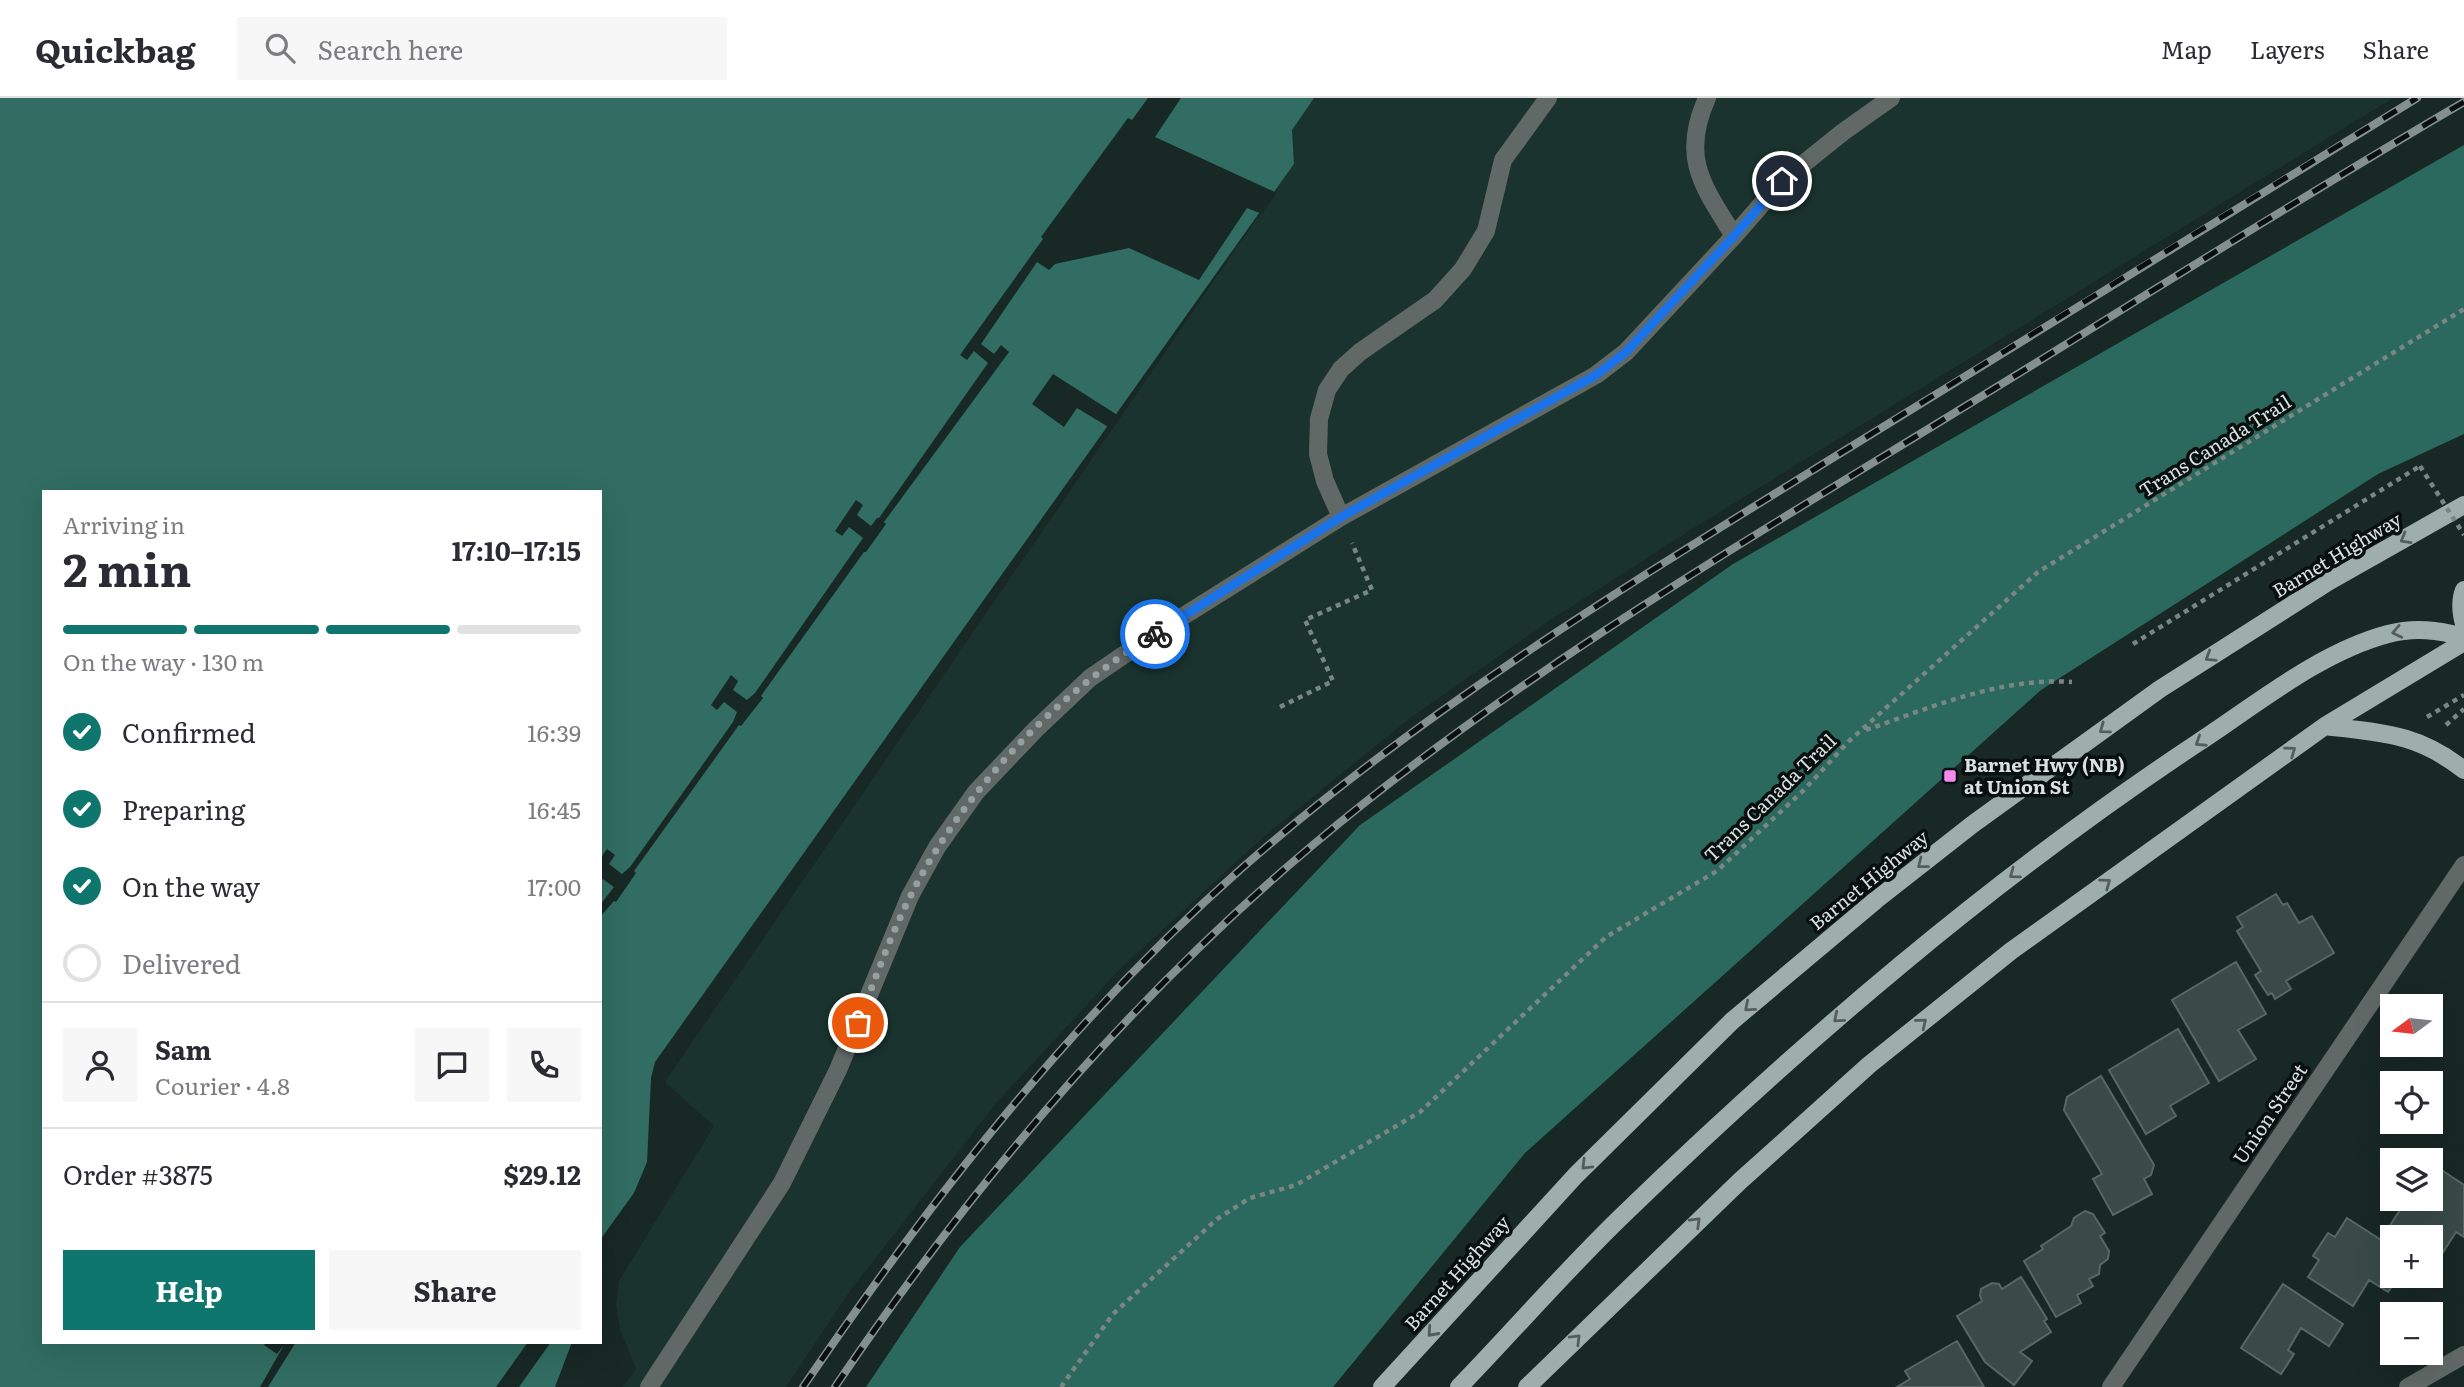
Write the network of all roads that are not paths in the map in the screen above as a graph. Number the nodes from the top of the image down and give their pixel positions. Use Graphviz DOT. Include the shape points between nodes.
graph roads {
  1 [pos="1548,98"];
  2 [pos="1707,98"];
  3 [pos="1891,98"];
  4 [pos="1734,236"];
  5 [pos="2464,505"];
  6 [pos="1341,517"];
  7 [pos="2464,590"];
  8 [pos="2464,624"];
  9 [pos="2464,640"];
  10 [pos="2325,726"];
  11 [pos="2464,770"];
  12 [pos="2464,864"];
  13 [pos="2464,1355"];
  14 [pos="649,1387"];
  15 [pos="1382,1387"];
  16 [pos="1459,1387"];
  17 [pos="1527,1387"];
  18 [pos="2111,1387"];
  19 [pos="2408,1387"];
  1 -- 6 [label="street" via="1503,160 1486,231 1463,269 1435,300 1360,352 1327,390 1319,419 1318,454"];
  2 -- 4 [label="street" via="1696,131 1698,174"];
  3 -- 4 [label="street" via="1782,181"];
  4 -- 6 [label="street" via="1626,352 1596,375"];
  5 -- 15 [label="main road, Barnet Highway, one-way" via="2328,582 2160,688 1876,900 1732,1021 1576,1175"];
  6 -- 14 [label="street" via="1090,678 975,792 910,896 838,1070 782,1183"];
  7 -- 8 [label="main road"];
  9 -- 10 [label="main road"];
  9 -- 16 [label="main road, one-way" via="2426,629 2408,630 2366,641 2322,661 2161,768 1974,903 1762,1083 1620,1217"];
  10 -- 11 [label="main road" via="2396,735 2434,748"];
  17 -- 10 [label="main road, one-way" via="1740,1181 1869,1065 2011,951"];
  12 -- 18 [label="street, Union Street"];
  13 -- 19 [label="street"];
}
